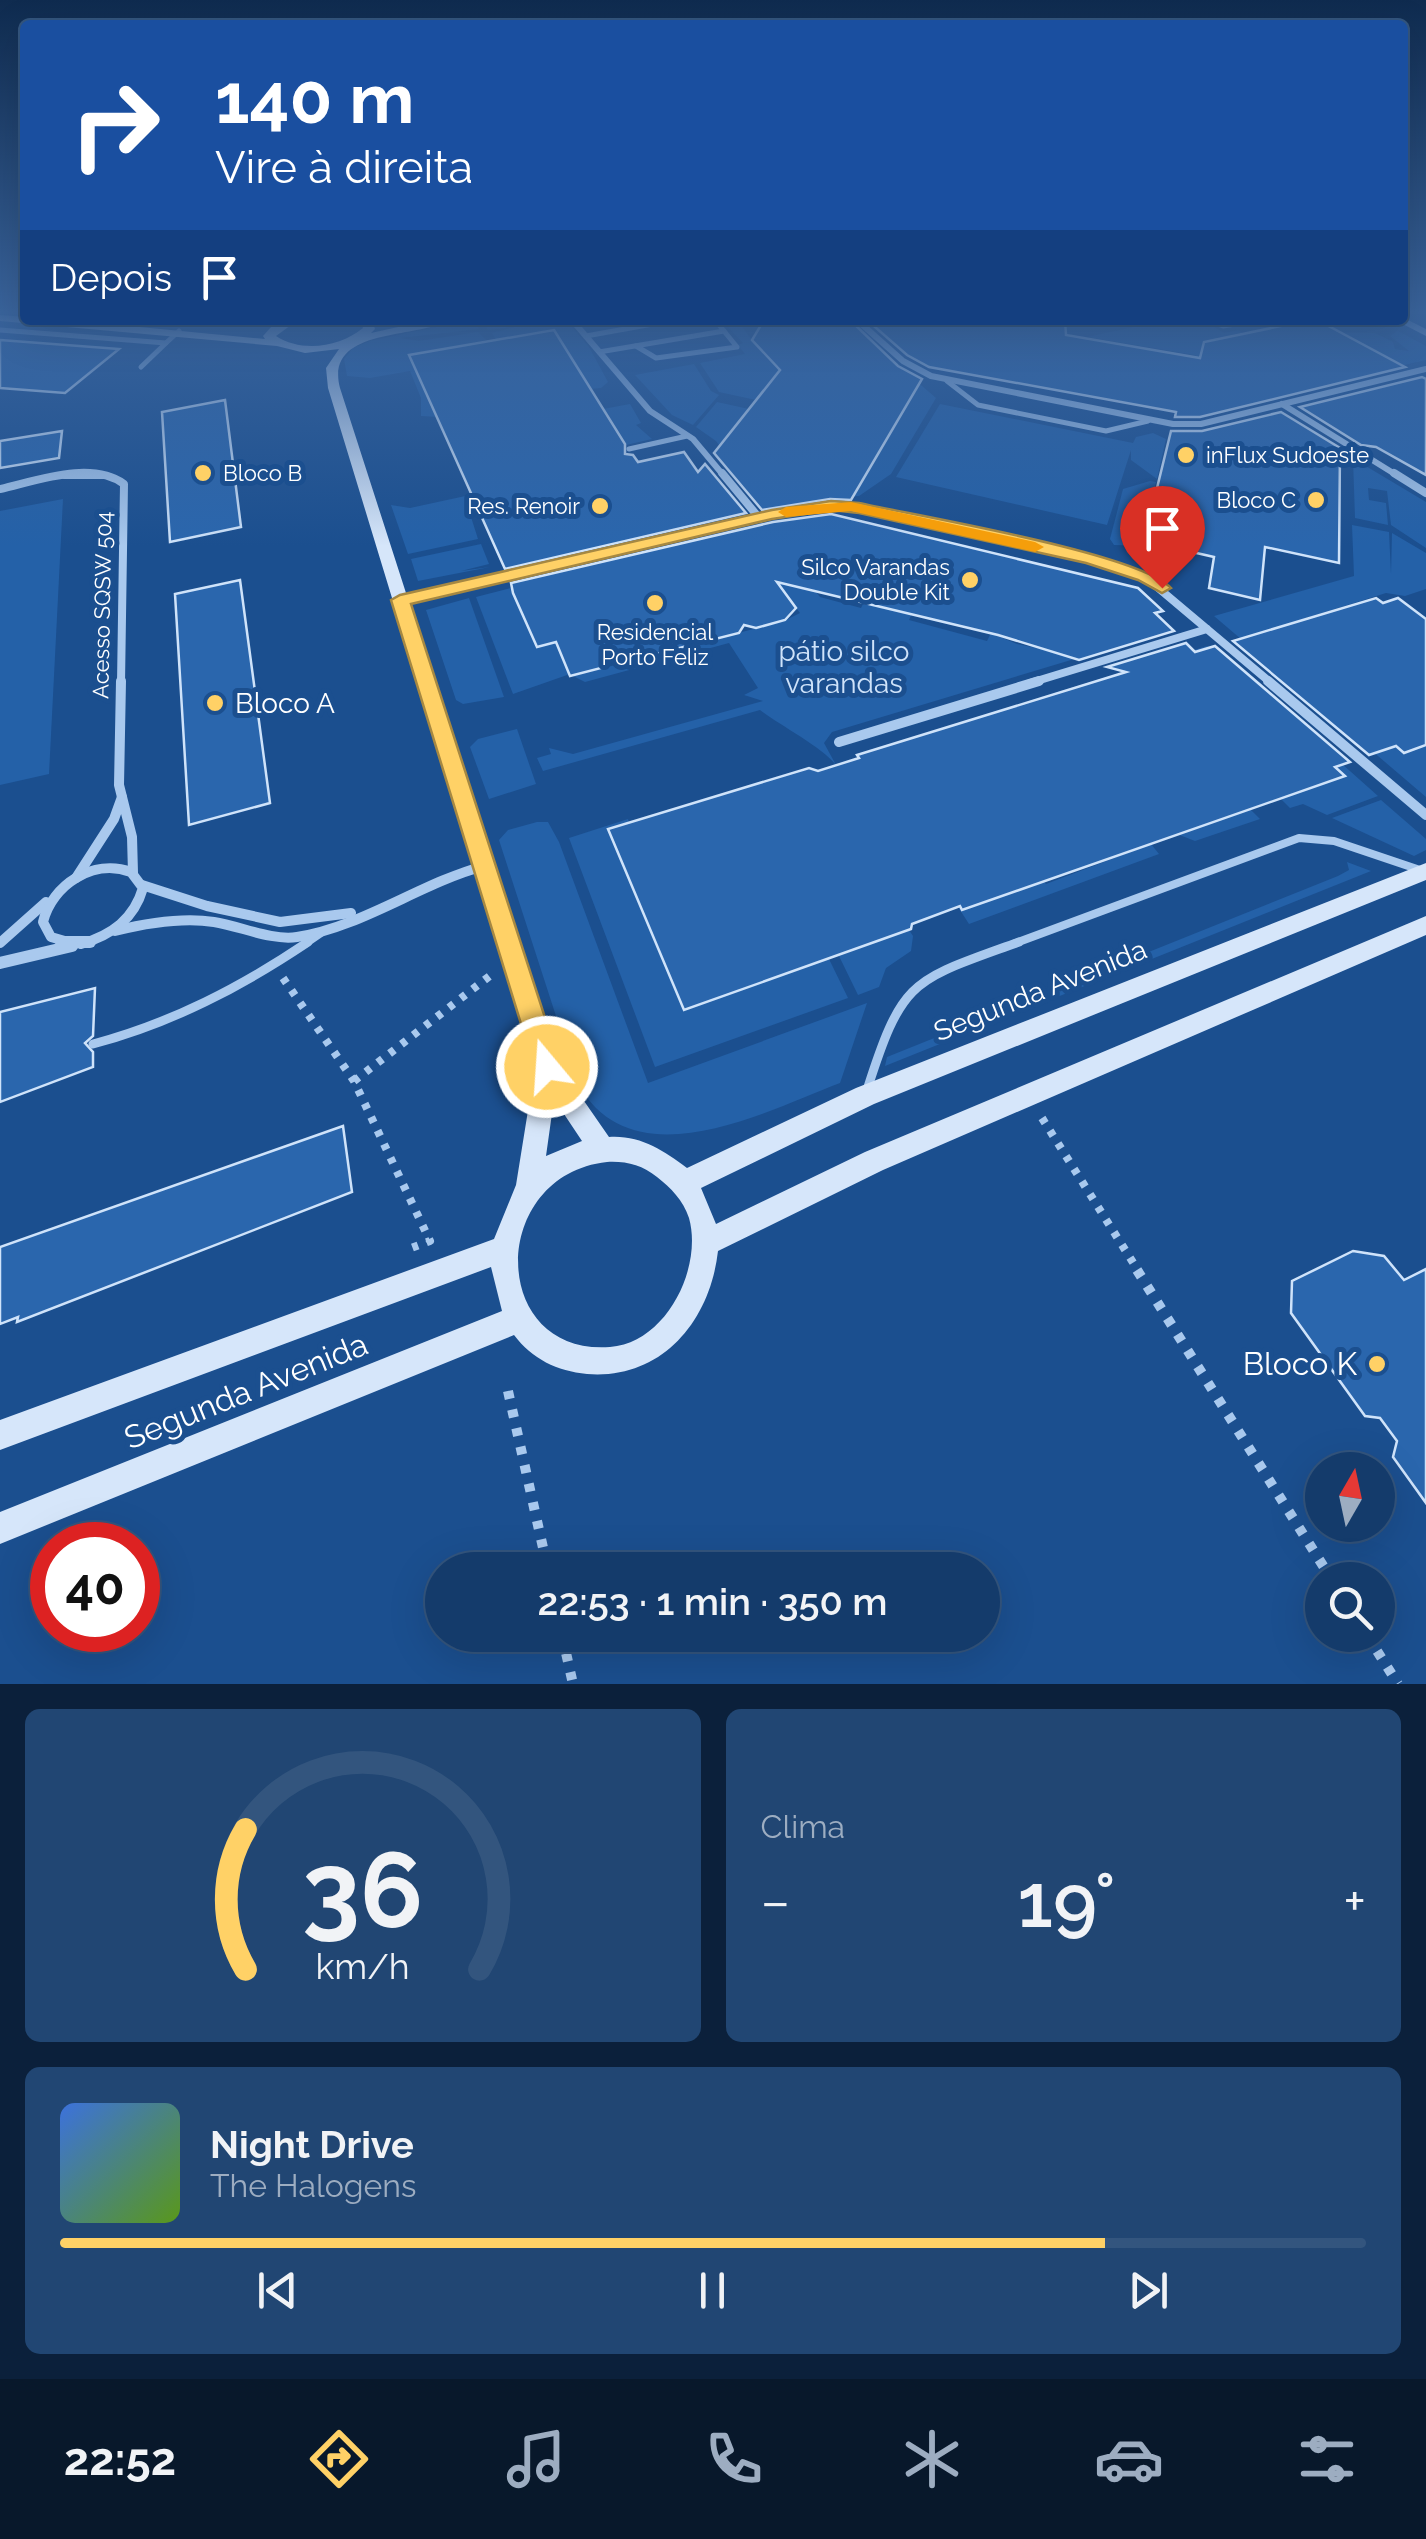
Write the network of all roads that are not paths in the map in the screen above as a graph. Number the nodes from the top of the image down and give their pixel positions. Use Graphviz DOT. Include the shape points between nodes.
graph roads {
  1 [pos="335,389"];
  2 [pos="631,389"];
  3 [pos="957,389"];
  4 [pos="985,389"];
  5 [pos="1345,389"];
  6 [pos="1282,404"];
  7 [pos="1148,421"];
  8 [pos="688,436"];
  9 [pos="628,448"];
  10 [pos="0,489"];
  11 [pos="1426,493"];
  12 [pos="760,519"];
  13 [pos="400,600"];
  14 [pos="1207,629"];
  15 [pos="838,742"];
  16 [pos="122,796"];
  17 [pos="1426,815"];
  18 [pos="484,866"];
  19 [pos="1425,871"];
  20 [pos="133,873"];
  21 [pos="76,878"];
  22 [pos="142,885"];
  23 [pos="54,895"];
  24 [pos="362,912"];
  25 [pos="1426,924"];
  26 [pos="325,930"];
  27 [pos="116,931"];
  28 [pos="0,943"];
  29 [pos="83,943"];
  30 [pos="0,963"];
  31 [pos="93,1044"];
  32 [pos="547,1067"];
  33 [pos="865,1096"];
  34 [pos="603,1151"];
  35 [pos="684,1183"];
  36 [pos="528,1190"];
  37 [pos="706,1243"];
  38 [pos="504,1248"];
  39 [pos="518,1319"];
  40 [pos="0,1435"];
  41 [pos="0,1528"];
  1 -- 13 [label="street"];
  2 -- 8 [label="street"];
  3 -- 7 [label="lane" via="978,404 1106,431"];
  4 -- 7 [label="street"];
  5 -- 6 [label="street"];
  6 -- 7 [label="street" via="1201,424"];
  6 -- 11 [label="street"];
  8 -- 9 [label="lane"];
  8 -- 12 [label="street"];
  10 -- 16 [label="street, Acesso SQSW 504" via="99,472 124,484"];
  12 -- 13 [label="street"];
  12 -- 14 [label="street" via="851,506 1090,559 1144,576"];
  13 -- 18 [label="street"];
  14 -- 15 [label="street"];
  14 -- 17 [label="street"];
  16 -- 20 [label="street, Acesso SQSW 504"];
  16 -- 21 [label="street, Acesso SQSW 504"];
  18 -- 24 [label="street"];
  18 -- 32 [label="street"];
  19 -- 33 [label="street, Segunda Avenida"];
  19 -- 33 [label="lane" via="1334,840 1299,838 940,971 916,982 896,1006"];
  20 -- 21 [label="street" via="112,868"];
  20 -- 22 [label="street"];
  21 -- 23 [label="street"];
  22 -- 24 [label="street" via="280,922"];
  22 -- 27 [label="street" via="138,908"];
  23 -- 28 [label="street"];
  23 -- 29 [label="street" via="44,912 46,932 67,944"];
  24 -- 26 [label="street"];
  25 -- 37 [label="street" via="874,1161"];
  26 -- 27 [label="street" via="292,938 210,921 158,921"];
  26 -- 31 [label="lane" via="176,1020"];
  27 -- 29 [label="street"];
  29 -- 30 [label="street"];
  32 -- 34 [label="street"];
  32 -- 36 [label="street"];
  33 -- 35 [label="street, Segunda Avenida"];
  34 -- 35 [label="street" via="653,1158"];
  34 -- 36 [label="street" via="577,1154"];
  35 -- 37 [label="street"];
  36 -- 38 [label="street"];
  37 -- 39 [label="street" via="704,1270 680,1322 635,1355 608,1362 556,1354"];
  38 -- 39 [label="street" via="505,1286"];
  38 -- 40 [label="street, Segunda Avenida"];
  39 -- 41 [label="street, Segunda Avenida"];
}
